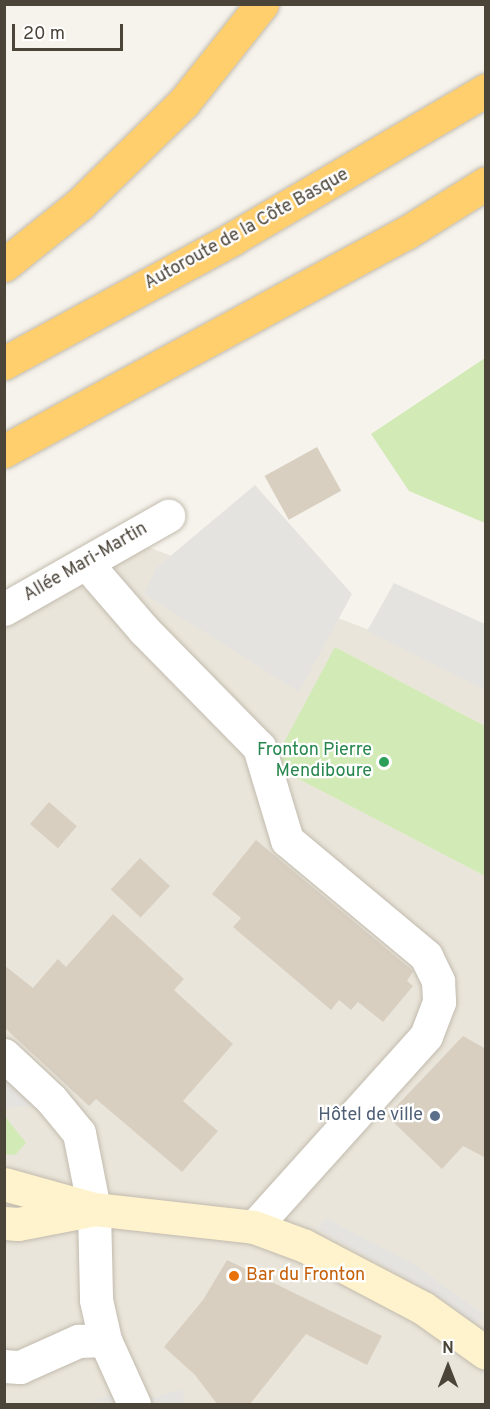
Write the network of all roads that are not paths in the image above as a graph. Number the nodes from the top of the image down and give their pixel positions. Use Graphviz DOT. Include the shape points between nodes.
graph roads {
  1 [pos="262,4"];
  2 [pos="486,90"];
  3 [pos="486,183"];
  4 [pos="4,265"];
  5 [pos="4,363"];
  6 [pos="4,451"];
  7 [pos="168,516"];
  8 [pos="86,563"];
  9 [pos="4,609"];
  10 [pos="4,1055"];
  11 [pos="4,1184"];
  12 [pos="94,1209"];
  13 [pos="4,1223"];
  14 [pos="254,1227"];
  15 [pos="105,1340"];
  16 [pos="486,1353"];
  17 [pos="4,1366"];
  18 [pos="134,1404"];
  1 -- 4 [label="highway" via="176,111 79,205"];
  2 -- 5 [label="highway, Autoroute de la Côte Basque" via="242,234"];
  3 -- 6 [label="highway" via="406,233"];
  7 -- 8 [label="street, Allée Mari-Martin"];
  8 -- 9 [label="street, Allée Mari-Martin"];
  8 -- 14 [label="street" via="144,630 259,747 287,840 426,956 438,981 439,1002 426,1036"];
  10 -- 12 [label="street" via="51,1099 79,1133"];
  11 -- 12 [label="street"];
  12 -- 13 [label="street" via="18,1224"];
  12 -- 14 [label="street"];
  12 -- 15 [label="street" via="96,1300"];
  14 -- 16 [label="street" via="305,1246 423,1308"];
  15 -- 17 [label="street" via="78,1341 20,1367"];
  15 -- 18 [label="street"];
}
